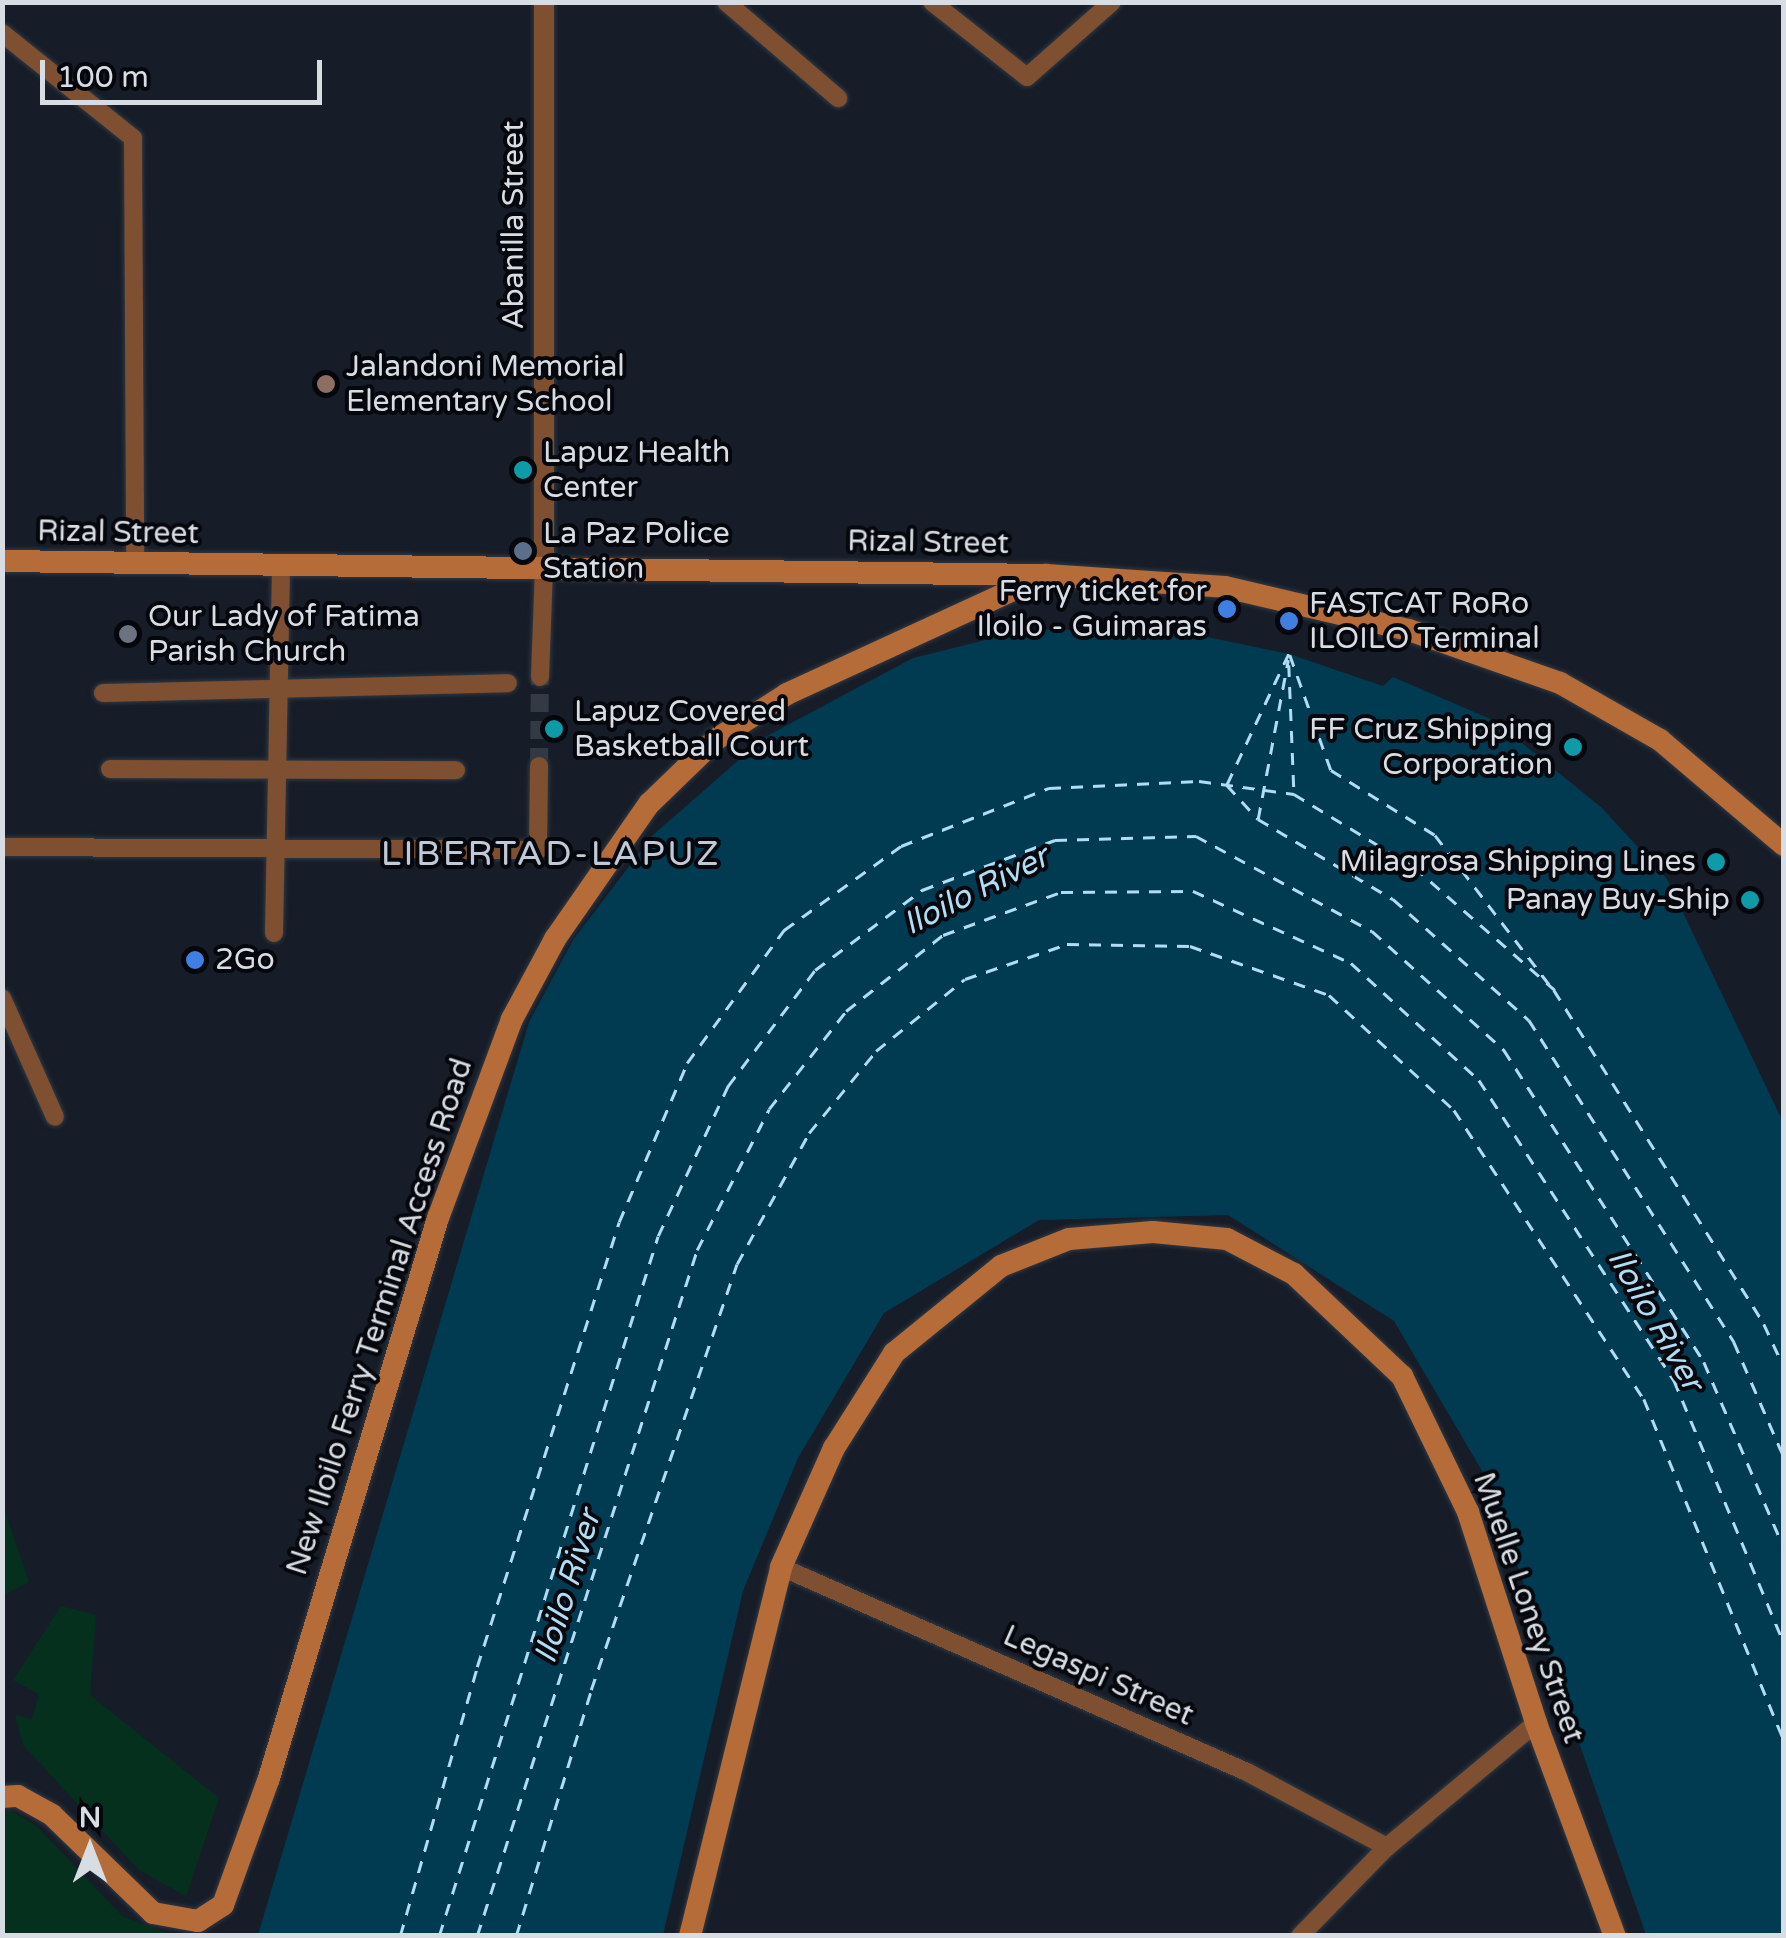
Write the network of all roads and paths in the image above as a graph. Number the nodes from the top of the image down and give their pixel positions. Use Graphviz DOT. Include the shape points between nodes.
graph roads {
  1 [pos="544,2"];
  2 [pos="726,2"];
  3 [pos="932,2"];
  4 [pos="1108,4"];
  5 [pos="2,33"];
  6 [pos="838,98"];
  7 [pos="2,561"];
  8 [pos="135,564"];
  9 [pos="280,566"];
  10 [pos="544,568"];
  11 [pos="1046,575"];
  12 [pos="540,678"];
  13 [pos="508,683"];
  14 [pos="278,685"];
  15 [pos="102,693"];
  16 [pos="277,765"];
  17 [pos="539,766"];
  18 [pos="110,769"];
  19 [pos="456,770"];
  20 [pos="1784,846"];
  21 [pos="2,847"];
  22 [pos="275,848"];
  23 [pos="274,933"];
  24 [pos="2,998"];
  25 [pos="55,1117"];
  26 [pos="781,1567"];
  27 [pos="1536,1723"];
  28 [pos="2,1797"];
  29 [pos="1388,1847"];
  30 [pos="690,1936"];
  31 [pos="1300,1936"];
  32 [pos="1614,1936"];
  1 -- 10 [label="street, Abanilla Street"];
  2 -- 6 [label="street"];
  3 -- 4 [label="street" via="1027,77"];
  5 -- 8 [label="street" via="133,138"];
  7 -- 8 [label="main road, Rizal Street"];
  8 -- 9 [label="main road, Rizal Street"];
  9 -- 10 [label="main road, Rizal Street"];
  9 -- 14 [label="street"];
  10 -- 11 [label="main road, Rizal Street"];
  10 -- 12 [label="street"];
  11 -- 20 [label="main road, Rizal Street" via="1225,587 1340,612 1522,668 1610,708 1660,740"];
  11 -- 28 [label="main road, New Iloilo Ferry Terminal Access Road" via="787,694 715,740 649,804 555,939 512,1019 438,1218 233,1888 213,1915 176,1921 154,1913 52,1814 18,1796"];
  13 -- 14 [label="street"];
  14 -- 15 [label="street"];
  14 -- 16 [label="street"];
  16 -- 18 [label="street"];
  16 -- 19 [label="street"];
  16 -- 22 [label="street"];
  17 -- 22 [label="street" via="538,850"];
  21 -- 22 [label="street"];
  22 -- 23 [label="street"];
  24 -- 25 [label="street"];
  26 -- 27 [label="main road, Muelle Loney Street" via="834,1448 894,1353 1002,1266 1069,1239 1153,1232 1226,1239 1294,1274 1402,1376 1468,1512"];
  26 -- 29 [label="street, Legaspi Street" via="1247,1772"];
  26 -- 30 [label="main road, Muelle Loney Street"];
  27 -- 29 [label="street"];
  27 -- 32 [label="main road, Muelle Loney Street"];
  29 -- 31 [label="street"];
}
